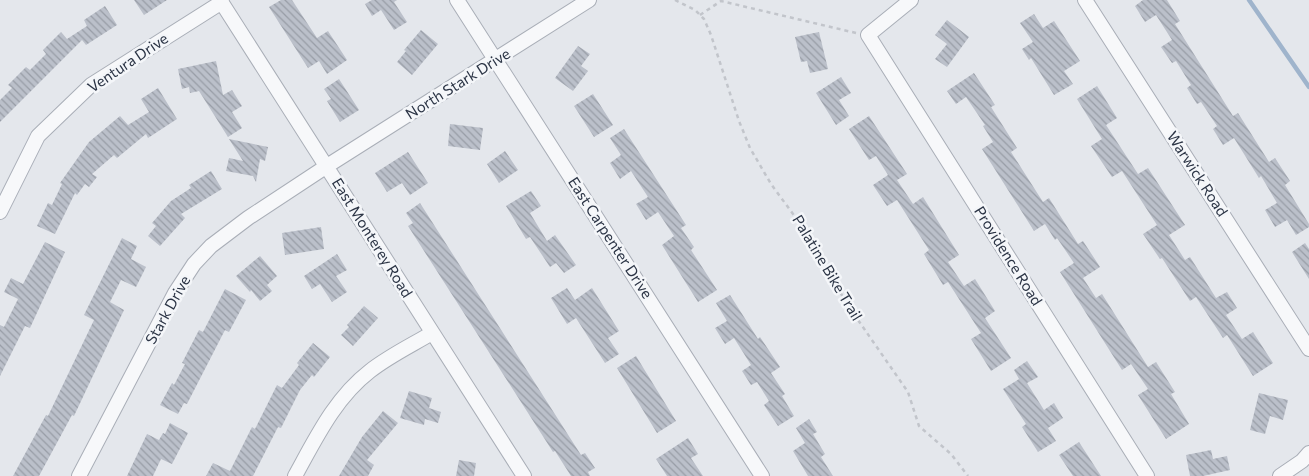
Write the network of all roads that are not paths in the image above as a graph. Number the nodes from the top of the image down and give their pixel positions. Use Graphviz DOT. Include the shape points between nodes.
graph roads {
  1 [pos="457,0"];
  2 [pos="589,0"];
  3 [pos="911,0"];
  4 [pos="1084,0"];
  5 [pos="221,1"];
  6 [pos="496,60"];
  7 [pos="327,166"];
  8 [pos="0,212"];
  9 [pos="432,333"];
  10 [pos="1309,349"];
  11 [pos="1309,453"];
  12 [pos="79,476"];
  13 [pos="295,476"];
  14 [pos="524,476"];
  15 [pos="762,476"];
  16 [pos="1147,476"];
  17 [pos="1280,476"];
  1 -- 6 [label="street, East Carpenter Drive"];
  2 -- 6 [label="street, North Stark Drive"];
  3 -- 16 [label="street, Providence Road" via="868,36"];
  4 -- 10 [label="street, Warwick Road"];
  5 -- 7 [label="street, East Monterey Road"];
  5 -- 8 [label="street, Ventura Drive" via="91,85 38,136"];
  6 -- 7 [label="street, North Stark Drive"];
  6 -- 15 [label="street, East Carpenter Drive"];
  7 -- 9 [label="street, East Monterey Road"];
  7 -- 12 [label="street, Stark Drive" via="229,231 194,264 174,293"];
  9 -- 13 [label="street" via="370,371 345,394 323,424"];
  9 -- 14 [label="street, East Monterey Road"];
  11 -- 17 [label="street"];
}
